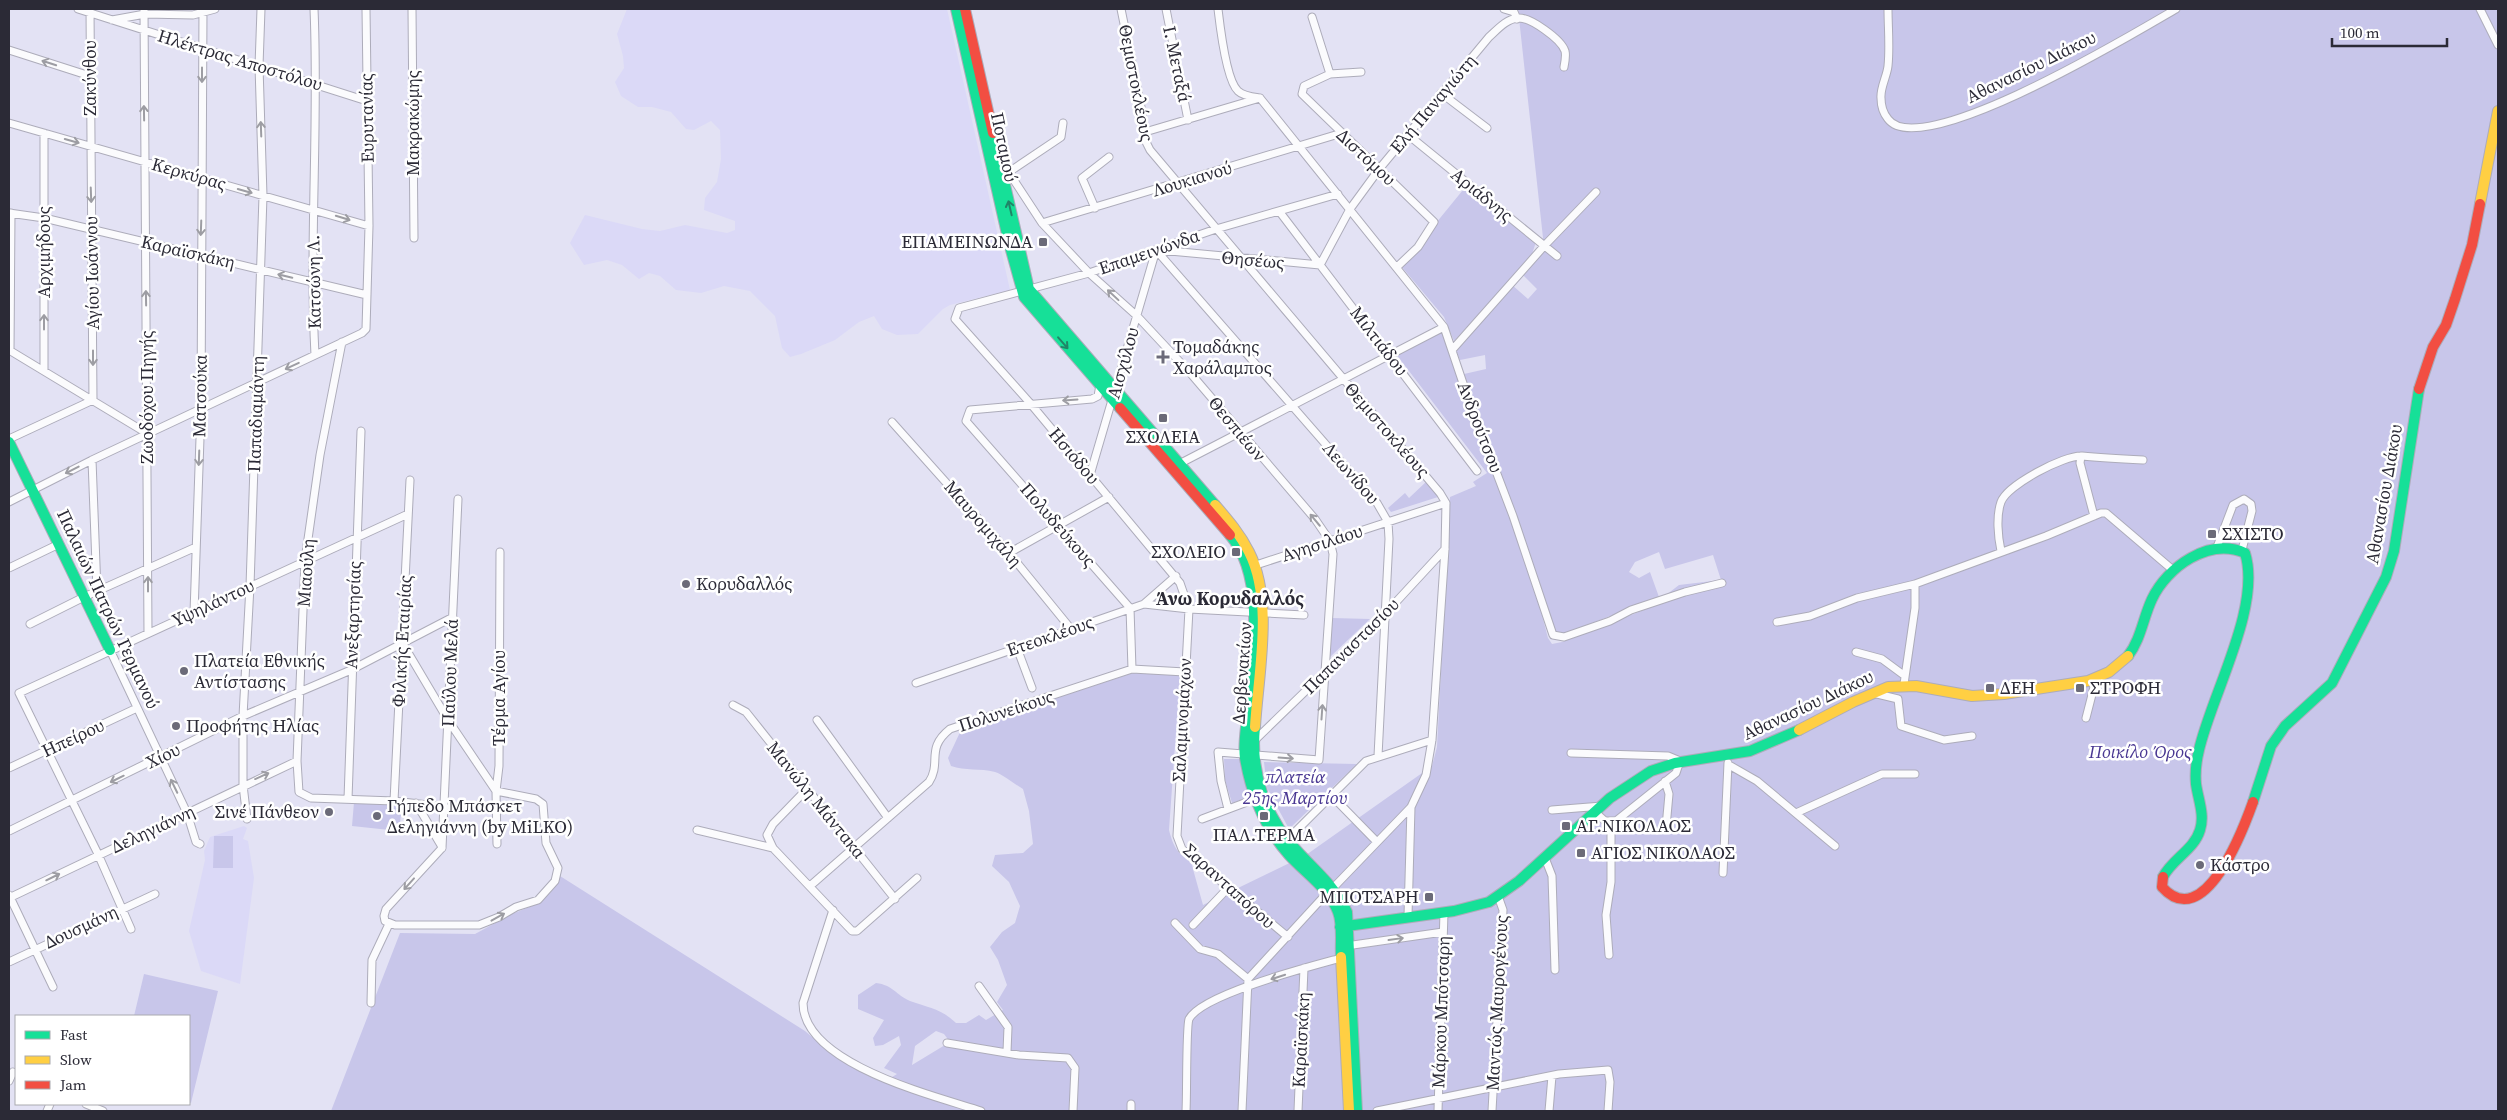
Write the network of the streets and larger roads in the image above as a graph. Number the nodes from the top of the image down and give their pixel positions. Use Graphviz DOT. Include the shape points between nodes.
graph roads {
  1 [pos="78,9"];
  2 [pos="215,9"];
  3 [pos="261,9"];
  4 [pos="314,9"];
  5 [pos="366,9"];
  6 [pos="412,9"];
  7 [pos="956,9"];
  8 [pos="965,9"];
  9 [pos="1121,9"];
  10 [pos="1166,9"];
  11 [pos="1218,9"];
  12 [pos="1504,9"];
  13 [pos="1888,9"];
  14 [pos="2176,9"];
  15 [pos="2480,9"];
  16 [pos="90,11"];
  17 [pos="203,11"];
  18 [pos="144,12"];
  19 [pos="1312,17"];
  20 [pos="1517,19"];
  21 [pos="112,20"];
  22 [pos="143,30"];
  23 [pos="2498,45"];
  24 [pos="202,49"];
  25 [pos="9,50"];
  26 [pos="259,66"];
  27 [pos="1564,67"];
  28 [pos="1361,72"];
  29 [pos="1330,74"];
  30 [pos="90,76"];
  31 [pos="317,84"];
  32 [pos="1441,93"];
  33 [pos="1260,98"];
  34 [pos="367,101"];
  35 [pos="2498,111"];
  36 [pos="1188,120"];
  37 [pos="9,123"];
  38 [pos="1063,123"];
  39 [pos="1487,128"];
  40 [pos="1145,132"];
  41 [pos="44,133"];
  42 [pos="1342,133"];
  43 [pos="1407,134"];
  44 [pos="90,147"];
  45 [pos="1300,147"];
  46 [pos="998,155"];
  47 [pos="1108,157"];
  48 [pos="145,162"];
  49 [pos="1380,168"];
  50 [pos="1009,172"];
  51 [pos="203,179"];
  52 [pos="1178,184"];
  53 [pos="1596,192"];
  54 [pos="1338,194"];
  55 [pos="263,196"];
  56 [pos="1095,208"];
  57 [pos="314,209"];
  58 [pos="1350,209"];
  59 [pos="1279,211"];
  60 [pos="10,213"];
  61 [pos="44,218"];
  62 [pos="1042,223"];
  63 [pos="369,226"];
  64 [pos="1216,229"];
  65 [pos="92,231"];
  66 [pos="414,238"];
  67 [pos="146,242"];
  68 [pos="1544,245"];
  69 [pos="1156,250"];
  70 [pos="200,254"];
  71 [pos="1557,256"];
  72 [pos="1240,259"];
  73 [pos="1320,265"];
  74 [pos="1397,267"];
  75 [pos="261,270"];
  76 [pos="1089,273"];
  77 [pos="312,282"];
  78 [pos="1025,290"];
  79 [pos="367,295"];
  80 [pos="959,308"];
  81 [pos="1137,316"];
  82 [pos="1444,327"];
  83 [pos="342,342"];
  84 [pos="9,350"];
  85 [pos="1452,350"];
  86 [pos="315,355"];
  87 [pos="1391,355"];
  88 [pos="44,371"];
  89 [pos="1343,379"];
  90 [pos="256,383"];
  91 [pos="1100,385"];
  92 [pos="1114,394"];
  93 [pos="94,400"];
  94 [pos="1030,403"];
  95 [pos="1292,406"];
  96 [pos="201,409"];
  97 [pos="892,422"];
  98 [pos="361,431"];
  99 [pos="1239,433"];
  100 [pos="148,434"];
  101 [pos="9,440"];
  102 [pos="2081,456"];
  103 [pos="92,460"];
  104 [pos="2143,460"];
  105 [pos="1179,464"];
  106 [pos="1477,471"];
  107 [pos="1090,475"];
  108 [pos="410,480"];
  109 [pos="33,490"];
  110 [pos="1108,497"];
  111 [pos="458,499"];
  112 [pos="9,502"];
  113 [pos="1446,503"];
  114 [pos="408,514"];
  115 [pos="2094,516"];
  116 [pos="1388,522"];
  117 [pos="1058,525"];
  118 [pos="355,537"];
  119 [pos="1330,541"];
  120 [pos="59,544"];
  121 [pos="2217,546"];
  122 [pos="196,547"];
  123 [pos="1445,549"];
  124 [pos="2242,550"];
  125 [pos="2001,551"];
  126 [pos="500,552"];
  127 [pos="1009,553"];
  128 [pos="305,560"];
  129 [pos="1256,565"];
  130 [pos="148,567"];
  131 [pos="9,568"];
  132 [pos="2174,571"];
  133 [pos="1176,576"];
  134 [pos="1722,583"];
  135 [pos="1915,584"];
  136 [pos="250,586"];
  137 [pos="97,591"];
  138 [pos="84,597"];
  139 [pos="1144,604"];
  140 [pos="1130,608"];
  141 [pos="1188,609"];
  142 [pos="1258,611"];
  143 [pos="194,612"];
  144 [pos="1304,615"];
  145 [pos="1384,615"];
  146 [pos="453,617"];
  147 [pos="1777,622"];
  148 [pos="30,624"];
  149 [pos="1071,629"];
  150 [pos="148,633"];
  151 [pos="403,644"];
  152 [pos="1017,648"];
  153 [pos="110,650"];
  154 [pos="1856,652"];
  155 [pos="1132,669"];
  156 [pos="351,670"];
  157 [pos="1185,672"];
  158 [pos="1324,673"];
  159 [pos="2096,679"];
  160 [pos="1904,680"];
  161 [pos="916,683"];
  162 [pos="1032,688"];
  163 [pos="1872,693"];
  164 [pos="299,694"];
  165 [pos="733,704"];
  166 [pos="137,708"];
  167 [pos="243,716"];
  168 [pos="2086,718"];
  169 [pos="448,720"];
  170 [pos="816,720"];
  171 [pos="1972,736"];
  172 [pos="1432,740"];
  173 [pos="1254,741"];
  174 [pos="47,750"];
  175 [pos="1571,753"];
  176 [pos="1249,755"];
  177 [pos="1378,756"];
  178 [pos="161,758"];
  179 [pos="297,761"];
  180 [pos="1680,761"];
  181 [pos="1728,761"];
  182 [pos="9,768"];
  183 [pos="1915,774"];
  184 [pos="1665,781"];
  185 [pos="243,785"];
  186 [pos="807,789"];
  187 [pos="496,790"];
  188 [pos="1331,795"];
  189 [pos="348,799"];
  190 [pos="1255,799"];
  191 [pos="72,800"];
  192 [pos="394,801"];
  193 [pos="416,803"];
  194 [pos="445,806"];
  195 [pos="1411,807"];
  196 [pos="1228,809"];
  197 [pos="1598,809"];
  198 [pos="1552,810"];
  199 [pos="187,813"];
  200 [pos="1796,813"];
  201 [pos="888,818"];
  202 [pos="247,819"];
  203 [pos="1202,819"];
  204 [pos="1611,822"];
  205 [pos="1666,827"];
  206 [pos="697,830"];
  207 [pos="1176,830"];
  208 [pos="9,831"];
  209 [pos="1287,840"];
  210 [pos="1377,842"];
  211 [pos="200,844"];
  212 [pos="497,844"];
  213 [pos="1835,846"];
  214 [pos="853,847"];
  215 [pos="442,848"];
  216 [pos="773,848"];
  217 [pos="98,854"];
  218 [pos="1545,858"];
  219 [pos="1723,873"];
  220 [pos="917,878"];
  221 [pos="810,886"];
  222 [pos="1228,888"];
  223 [pos="1330,891"];
  224 [pos="154,894"];
  225 [pos="9,896"];
  226 [pos="1498,896"];
  227 [pos="895,898"];
  228 [pos="123,907"];
  229 [pos="833,910"];
  230 [pos="1444,912"];
  231 [pos="1408,916"];
  232 [pos="1175,923"];
  233 [pos="389,924"];
  234 [pos="1193,925"];
  235 [pos="1344,926"];
  236 [pos="131,929"];
  237 [pos="1443,932"];
  238 [pos="1288,937"];
  239 [pos="1345,946"];
  240 [pos="36,948"];
  241 [pos="1609,955"];
  242 [pos="1341,958"];
  243 [pos="9,962"];
  244 [pos="1304,968"];
  245 [pos="1555,970"];
  246 [pos="1248,983"];
  247 [pos="979,986"];
  248 [pos="53,987"];
  249 [pos="372,1003"];
  250 [pos="947,1043"];
  251 [pos="1007,1052"];
  252 [pos="13,1072"];
  253 [pos="1552,1076"];
  254 [pos="9,1081"];
  255 [pos="1493,1089"];
  256 [pos="1438,1100"];
  257 [pos="88,1105"];
  258 [pos="100,1111"];
  259 [pos="981,1111"];
  260 [pos="1073,1111"];
  261 [pos="1186,1111"];
  262 [pos="1242,1111"];
  263 [pos="1298,1111"];
  264 [pos="1349,1111"];
  265 [pos="1357,1111"];
  266 [pos="1377,1111"];
  267 [pos="1438,1111"];
  268 [pos="1492,1111"];
  269 [pos="1549,1111"];
  270 [pos="1608,1111"];
  1 -- 16 [label="street"];
  2 -- 17 [label="street"];
  3 -- 26 [label="street, Παπαδιαμάντη"];
  4 -- 31 [label="street, Κατσώνη Λ."];
  5 -- 34 [label="street, Ευρυτανίας"];
  6 -- 66 [label="street, Μακρακώμης"];
  7 -- 78 [label="street, Ποταμού"];
  8 -- 46 [label="street, Ποταμού"];
  9 -- 40 [label="street, Θεμιστοκλέους"];
  10 -- 36 [label="street, Ι. Μεταξά"];
  11 -- 33 [label="street" via="1224,52 1234,86 1242,94"];
  12 -- 20 [label="street" via="1514,12"];
  13 -- 14 [label="street, Αθανασίου Διάκου" via="1888,63 1880,95 1881,105 1889,122 1902,128 1943,122 2005,102"];
  15 -- 23 [label="street"];
  16 -- 21 [label="street"];
  16 -- 30 [label="street, Ζακύνθου"];
  17 -- 18 [label="street"];
  17 -- 24 [label="street, Ματσούκα"];
  18 -- 21 [label="street"];
  18 -- 22 [label="street, Ζωοδόχου Πηγής"];
  19 -- 29 [label="street"];
  20 -- 27 [label="street" via="1531,22 1556,38 1565,51"];
  20 -- 32 [label="street, Ελή Παναγιώτη" via="1505,23 1488,37"];
  21 -- 22 [label="street, Ηλέκτρας Αποστόλου"];
  22 -- 24 [label="street, Ηλέκτρας Αποστόλου"];
  48 -- 22 [label="street, Ζωοδόχου Πηγής, one-way"];
  24 -- 26 [label="street, Ηλέκτρας Αποστόλου"];
  24 -- 51 [label="street, Ματσούκα, one-way"];
  30 -- 25 [label="street, one-way"];
  26 -- 31 [label="street, Ηλέκτρας Αποστόλου"];
  55 -- 26 [label="street, Παπαδιαμάντη, one-way"];
  28 -- 29 [label="street"];
  29 -- 42 [label="street, Διστόμου" via="1306,85 1302,96"];
  30 -- 44 [label="street, Ζακύνθου"];
  31 -- 34 [label="street, Ηλέκτρας Αποστόλου"];
  31 -- 57 [label="street, Κατσώνη Λ."];
  32 -- 39 [label="street"];
  32 -- 43 [label="street, Ελή Παναγιώτη"];
  33 -- 36 [label="street"];
  33 -- 45 [label="street, Ανδρούτσου"];
  34 -- 63 [label="street, Ευρυτανίας"];
  35 -- 124 [label="street, Αθανασίου Διάκου" via="2472,245 2446,325 2433,347 2419,390 2394,551 2386,576 2332,683 2285,726 2271,746 2232,856 2208,887 2192,897 2176,898 2165,891 2162,881 2167,869 2193,844 2200,829 2196,785 2198,756 2232,656 2250,574 2249,560"];
  36 -- 40 [label="street"];
  37 -- 41 [label="street, Κερκύρας"];
  38 -- 50 [label="street" via="1061,137"];
  40 -- 52 [label="street, Θεμιστοκλέους" via="1150,150"];
  41 -- 44 [label="street, Κερκύρας, one-way"];
  41 -- 61 [label="street, Αρχιμήδους"];
  42 -- 45 [label="street, Λουκιανού"];
  42 -- 49 [label="street, Διστόμου"];
  43 -- 49 [label="street, Ελή Παναγιώτη"];
  43 -- 68 [label="street, Αριάδνης"];
  44 -- 48 [label="street, Κερκύρας"];
  44 -- 65 [label="street, Αγίου Ιωάννου, one-way"];
  45 -- 52 [label="street, Λουκιανού"];
  45 -- 54 [label="street, Ανδρούτσου"];
  46 -- 50 [label="street, Θεσπιέων"];
  78 -- 46 [label="street, Ποταμού, one-way"];
  47 -- 56 [label="street" via="1082,178"];
  48 -- 51 [label="street, Κερκύρας"];
  48 -- 67 [label="street, Ζωοδόχου Πηγής"];
  49 -- 58 [label="street, Ελή Παναγιώτη"];
  49 -- 74 [label="street, Διστόμου" via="1434,222 1418,247"];
  50 -- 62 [label="street, Θεσπιέων"];
  51 -- 55 [label="street, Κερκύρας, one-way"];
  51 -- 70 [label="street, Ματσούκα, one-way"];
  52 -- 56 [label="street, Λουκιανού"];
  52 -- 64 [label="street, Θεμιστοκλέους"];
  53 -- 68 [label="street"];
  54 -- 58 [label="street, Ανδρούτσου"];
  54 -- 59 [label="street, Επαμεινώνδα"];
  55 -- 57 [label="street, Κερκύρας"];
  55 -- 75 [label="street, Παπαδιαμάντη"];
  56 -- 62 [label="street, Λουκιανού"];
  57 -- 63 [label="street, Κερκύρας, one-way"];
  57 -- 77 [label="street, Κατσώνη Λ."];
  58 -- 73 [label="street, Ελή Παναγιώτη"];
  58 -- 74 [label="street, Ανδρούτσου"];
  59 -- 64 [label="street, Επαμεινώνδα"];
  59 -- 73 [label="street, Μιλτιάδου"];
  60 -- 61 [label="street, Καραϊσκάκη"];
  60 -- 84 [label="street"];
  61 -- 65 [label="street, Καραϊσκάκη"];
  88 -- 61 [label="street, Αρχιμήδους, one-way"];
  62 -- 76 [label="street, Θεσπιέων"];
  63 -- 79 [label="street"];
  64 -- 69 [label="street, Επαμεινώνδα"];
  64 -- 72 [label="street, Θεμιστοκλέους"];
  65 -- 67 [label="street, Καραϊσκάκη"];
  65 -- 93 [label="street, Αγίου Ιωάννου, one-way"];
  67 -- 70 [label="street, Καραϊσκάκη"];
  100 -- 67 [label="street, Ζωοδόχου Πηγής, one-way"];
  68 -- 71 [label="street, Αριάδνης"];
  68 -- 85 [label="street"];
  69 -- 72 [label="street, Θησέως"];
  69 -- 76 [label="street, Επαμεινώνδα"];
  69 -- 81 [label="street, Αισχύλου"];
  69 -- 95 [label="street, Λεωνίδου"];
  70 -- 75 [label="street, Καραϊσκάκη"];
  70 -- 96 [label="street, Ματσούκα"];
  72 -- 73 [label="street, Θησέως"];
  72 -- 89 [label="street, Θεμιστοκλέους"];
  73 -- 87 [label="street, Μιλτιάδου"];
  74 -- 82 [label="street, Ανδρούτσου"];
  77 -- 75 [label="street, Καραϊσκάκη, one-way"];
  75 -- 90 [label="street, Παπαδιαμάντη"];
  76 -- 78 [label="street, Επαμεινώνδα"];
  81 -- 76 [label="street, Θεσπιέων, one-way"];
  77 -- 79 [label="street, Καραϊσκάκη"];
  77 -- 86 [label="street, Κατσώνη Λ."];
  78 -- 80 [label="street, Επαμεινώνδα"];
  78 -- 91 [label="street, Δερβενακίων, one-way"];
  78 -- 92 [label="street, Δερβενακίων"];
  79 -- 83 [label="street" via="366,329"];
  80 -- 94 [label="street, Ησιόδου" via="955,319"];
  81 -- 92 [label="street, Αισχύλου"];
  81 -- 99 [label="street, Θεσπιέων" via="1192,375"];
  82 -- 85 [label="street, Ανδρούτσου"];
  82 -- 87 [label="street"];
  83 -- 86 [label="street"];
  83 -- 128 [label="street, Μιαούλη" via="320,454"];
  84 -- 88 [label="street"];
  85 -- 134 [label="street, Ανδρούτσου" via="1553,635 1564,637 1631,610"];
  86 -- 90 [label="street, one-way"];
  87 -- 89 [label="street"];
  87 -- 106 [label="street, Μιλτιάδου"];
  88 -- 93 [label="street"];
  89 -- 95 [label="street"];
  89 -- 113 [label="street, Θεμιστοκλέους"];
  90 -- 96 [label="street"];
  90 -- 136 [label="street, Παπαδιαμάντη"];
  91 -- 92 [label="street, Δερβενακίων"];
  91 -- 94 [label="street, one-way" via="1098,396 1092,398"];
  92 -- 105 [label="street, Δερβενακίων"];
  92 -- 107 [label="street, Αισχύλου"];
  92 -- 142 [label="street, Δερβενακίων" via="1239,548 1252,582"];
  93 -- 100 [label="street"];
  93 -- 101 [label="street"];
  94 -- 107 [label="street, Ησιόδου"];
  94 -- 117 [label="street, Πολυδεύκους" via="970,410 966,421"];
  95 -- 99 [label="street"];
  95 -- 116 [label="street, Λεωνίδου" via="1377,503"];
  96 -- 100 [label="street"];
  96 -- 122 [label="street, Ματσούκα, one-way"];
  97 -- 127 [label="street, Μαυρομιχάλη"];
  98 -- 118 [label="street, Ανεξαρτησίας"];
  99 -- 105 [label="street"];
  119 -- 99 [label="street, Θεσπιέων, one-way" via="1315,519"];
  100 -- 103 [label="street"];
  100 -- 130 [label="street, Ζωοδόχου Πηγής"];
  101 -- 109 [label="street, Παλαιών Πατρών Γερμανού"];
  102 -- 104 [label="street"];
  102 -- 115 [label="street" via="2080,464"];
  102 -- 125 [label="street" via="2063,460 2006,493 2001,502 1998,538"];
  103 -- 109 [label="street, one-way"];
  103 -- 137 [label="street"];
  105 -- 129 [label="street, Δερβενακίων" via="1239,533"];
  107 -- 110 [label="street, Ησιόδου"];
  108 -- 114 [label="street, Φιλικής Εταιρίας"];
  109 -- 112 [label="street"];
  109 -- 120 [label="street, Παλαιών Πατρών Γερμανού"];
  110 -- 117 [label="street"];
  110 -- 133 [label="street, Ησιόδου"];
  111 -- 146 [label="street, Παύλου Μελά"];
  113 -- 116 [label="street, Αγησιλάου"];
  113 -- 123 [label="street"];
  114 -- 118 [label="street, Υψηλάντου"];
  114 -- 151 [label="street, Φιλικής Εταιρίας"];
  115 -- 125 [label="street"];
  115 -- 132 [label="street" via="2106,513"];
  116 -- 119 [label="street, Αγησιλάου"];
  116 -- 145 [label="street, Λεωνίδου"];
  117 -- 127 [label="street"];
  117 -- 140 [label="street, Πολυδεύκους"];
  118 -- 128 [label="street, Υψηλάντου"];
  118 -- 156 [label="street, Ανεξαρτησίας"];
  119 -- 129 [label="street, Αγησιλάου"];
  119 -- 158 [label="street, Θεσπιέων" via="1333,554"];
  120 -- 131 [label="street"];
  120 -- 138 [label="street, Παλαιών Πατρών Γερμανού"];
  121 -- 124 [label="street"];
  121 -- 124 [label="street" via="2233,505 2244,500 2251,504 2252,511"];
  121 -- 132 [label="street, Αθανασίου Διάκου"];
  122 -- 130 [label="street"];
  122 -- 143 [label="street, Ματσούκα"];
  123 -- 145 [label="street, Παπαναστασίου"];
  123 -- 172 [label="street"];
  125 -- 135 [label="street"];
  126 -- 187 [label="street, Τέρμα Αγίου" via="499,766"];
  127 -- 149 [label="street, Μαυρομιχάλη"];
  128 -- 136 [label="street, Υψηλάντου"];
  128 -- 164 [label="street, Μιαούλη"];
  129 -- 142 [label="street, Δερβενακίων" via="1262,595"];
  130 -- 137 [label="street"];
  150 -- 130 [label="street, Ζωοδόχου Πηγής, one-way"];
  132 -- 159 [label="street, Αθανασίου Διάκου" via="2153,597 2131,654"];
  133 -- 139 [label="street, Ετεοκλέους"];
  133 -- 141 [label="street, Ησιόδου"];
  135 -- 147 [label="street" via="1857,598 1810,616"];
  135 -- 160 [label="street" via="1915,608"];
  136 -- 143 [label="street, Υψηλάντου"];
  136 -- 167 [label="street, Παπαδιαμάντη"];
  137 -- 138 [label="street"];
  138 -- 148 [label="street"];
  138 -- 153 [label="street, Παλαιών Πατρών Γερμανού"];
  139 -- 140 [label="street, Ετεοκλέους"];
  139 -- 141 [label="street"];
  140 -- 149 [label="street, Ετεοκλέους"];
  140 -- 155 [label="street"];
  141 -- 142 [label="street"];
  141 -- 157 [label="street, Σαλαμινομάχων"];
  142 -- 144 [label="street"];
  142 -- 173 [label="street, Δερβενακίων"];
  142 -- 176 [label="street, Δερβενακίων"];
  143 -- 150 [label="street, Υψηλάντου"];
  145 -- 158 [label="street, Παπαναστασίου"];
  145 -- 177 [label="street, Λεωνίδου"];
  146 -- 151 [label="street, Χίου"];
  146 -- 169 [label="street, Παύλου Μελά"];
  149 -- 152 [label="street, Ετεοκλέους"];
  150 -- 153 [label="street, Υψηλάντου"];
  151 -- 156 [label="street, Χίου"];
  151 -- 169 [label="street"];
  151 -- 192 [label="street, Φιλικής Εταιρίας"];
  152 -- 161 [label="street, Ετεοκλέους"];
  152 -- 162 [label="street"];
  153 -- 166 [label="street, Παλαιών Πατρών Γερμανού"];
  153 -- 174 [label="street, Υψηλάντου" via="19,693"];
  154 -- 160 [label="street" via="1882,659"];
  155 -- 157 [label="street, Πολυνείκους"];
  155 -- 201 [label="street, Πολυνείκους" via="950,729 937,744 929,782"];
  156 -- 164 [label="street, Χίου"];
  156 -- 189 [label="street, Ανεξαρτησίας"];
  157 -- 207 [label="street, Σαλαμινομάχων"];
  158 -- 173 [label="street, Παπαναστασίου"];
  176 -- 158 [label="street, Θεσπιέων, one-way" via="1319,760"];
  159 -- 160 [label="street, Αθανασίου Διάκου" via="1996,695 1967,696"];
  159 -- 168 [label="street"];
  160 -- 163 [label="street, Αθανασίου Διάκου"];
  163 -- 171 [label="street" via="1898,699 1901,726 1944,740"];
  163 -- 181 [label="street, Αθανασίου Διάκου"];
  164 -- 167 [label="street, Χίου"];
  164 -- 179 [label="street, Μιαούλη"];
  165 -- 186 [label="street, Μανώλη Μάντακα" via="746,712"];
  166 -- 174 [label="street, Ηπείρου"];
  166 -- 178 [label="street, Παλαιών Πατρών Γερμανού"];
  167 -- 178 [label="street, Χίου"];
  167 -- 185 [label="street, Παπαδιαμάντη"];
  169 -- 187 [label="street"];
  169 -- 194 [label="street, Παύλου Μελά"];
  170 -- 201 [label="street"];
  172 -- 177 [label="street"];
  172 -- 195 [label="street" via="1426,775"];
  173 -- 176 [label="street, Δερβενακίων"];
  174 -- 182 [label="street, Ηπείρου"];
  174 -- 191 [label="street"];
  175 -- 180 [label="street" via="1668,756"];
  176 -- 190 [label="street, Δερβενακίων"];
  176 -- 196 [label="street" via="1218,752"];
  176 -- 209 [label="street, Δερβενακίων" via="1264,798"];
  177 -- 188 [label="street" via="1366,761"];
  178 -- 191 [label="street, Χίου, one-way"];
  199 -- 178 [label="street, Παλαιών Πατρών Γερμανού, one-way"];
  185 -- 179 [label="street, Δεληγιάννη, one-way"];
  179 -- 189 [label="street, Μιαούλη" via="299,792 311,798"];
  180 -- 181 [label="street, Αθανασίου Διάκου"];
  180 -- 184 [label="street" via="1679,769"];
  180 -- 197 [label="street, Αθανασίου Διάκου" via="1650,771"];
  181 -- 200 [label="street"];
  181 -- 219 [label="street"];
  183 -- 200 [label="street" via="1882,774"];
  184 -- 204 [label="street" via="1622,817"];
  184 -- 205 [label="street" via="1669,794"];
  185 -- 199 [label="street, Δεληγιάννη"];
  185 -- 202 [label="street, Παπαδιαμάντη"];
  186 -- 214 [label="street, Μανώλη Μάντακα"];
  186 -- 216 [label="street" via="768,830"];
  187 -- 212 [label="street, Τέρμα Αγίου"];
  233 -- 187 [label="street, one-way" via="479,925 532,903 549,890 558,868 546,843 543,804"];
  188 -- 209 [label="street"];
  188 -- 210 [label="street"];
  189 -- 192 [label="street"];
  190 -- 196 [label="street"];
  190 -- 223 [label="street, Δερβενακίων" via="1280,846"];
  191 -- 208 [label="street, Χίου"];
  191 -- 217 [label="street"];
  192 -- 193 [label="street"];
  193 -- 194 [label="street"];
  193 -- 215 [label="street"];
  194 -- 215 [label="street, Παύλου Μελά"];
  195 -- 210 [label="street"];
  195 -- 231 [label="street"];
  196 -- 203 [label="street"];
  197 -- 198 [label="street"];
  197 -- 204 [label="street"];
  197 -- 218 [label="street, Αθανασίου Διάκου"];
  199 -- 211 [label="street, Παλαιών Πατρών Γερμανού" via="196,842"];
  199 -- 217 [label="street, Δεληγιάννη"];
  200 -- 213 [label="street"];
  201 -- 214 [label="street, Πολυνείκους"];
  204 -- 241 [label="street" via="1611,882 1606,915"];
  206 -- 216 [label="street"];
  207 -- 222 [label="street, Σαρανταπόρου" via="1182,849"];
  209 -- 223 [label="street, Δερβενακίων"];
  210 -- 223 [label="street"];
  214 -- 221 [label="street, Πολυνείκους"];
  214 -- 227 [label="street, Μανώλη Μάντακα"];
  215 -- 233 [label="street, one-way" via="386,909 384,916"];
  216 -- 221 [label="street"];
  225 -- 217 [label="street, Δεληγιάννη, one-way"];
  217 -- 228 [label="street"];
  218 -- 226 [label="street, Αθανασίου Διάκου"];
  218 -- 245 [label="street" via="1552,876"];
  220 -- 227 [label="street"];
  221 -- 229 [label="street"];
  222 -- 234 [label="street"];
  222 -- 238 [label="street, Σαρανταπόρου"];
  223 -- 235 [label="street, Δερβενακίων" via="1344,903"];
  223 -- 238 [label="street"];
  224 -- 228 [label="street, Δουσμάνη"];
  225 -- 240 [label="street"];
  226 -- 230 [label="street, Αθανασίου Διάκου" via="1484,904"];
  226 -- 255 [label="street, Μαντώς Μαυρογένους" via="1503,910"];
  227 -- 229 [label="street" via="854,932"];
  228 -- 236 [label="street"];
  228 -- 240 [label="street, Δουσμάνη"];
  229 -- 259 [label="street" via="803,1003 809,1026 834,1050 867,1072"];
  230 -- 231 [label="street, Αθανασίου Διάκου"];
  230 -- 237 [label="street, Μάρκου Μπότσαρη"];
  231 -- 235 [label="street, Αθανασίου Διάκου"];
  232 -- 246 [label="street" via="1200,949 1218,954"];
  233 -- 249 [label="street" via="372,960"];
  235 -- 239 [label="street, Δερβενακίων"];
  239 -- 237 [label="street, one-way"];
  237 -- 256 [label="street, Μάρκου Μπότσαρη"];
  238 -- 246 [label="street"];
  239 -- 242 [label="street, Δερβενακίων"];
  239 -- 265 [label="street, Δερβενακίων"];
  240 -- 243 [label="street, Δουσμάνη"];
  240 -- 248 [label="street"];
  242 -- 244 [label="street"];
  242 -- 264 [label="street, Δερβενακίων"];
  244 -- 246 [label="street, one-way"];
  244 -- 263 [label="street, Καραϊσκάκη"];
  246 -- 261 [label="street" via="1200,1007 1189,1020"];
  246 -- 262 [label="street"];
  247 -- 251 [label="street" via="1008,1027"];
  250 -- 251 [label="street"];
  251 -- 260 [label="street" via="1068,1058 1075,1068"];
  252 -- 254 [label="street"];
  253 -- 255 [label="street"];
  253 -- 269 [label="street"];
  253 -- 270 [label="street" via="1608,1070"];
  255 -- 256 [label="street"];
  255 -- 268 [label="street, Μαντώς Μαυρογένους"];
  256 -- 266 [label="street"];
  256 -- 267 [label="street, Μάρκου Μπότσαρη"];
  257 -- 258 [label="street"];
}
